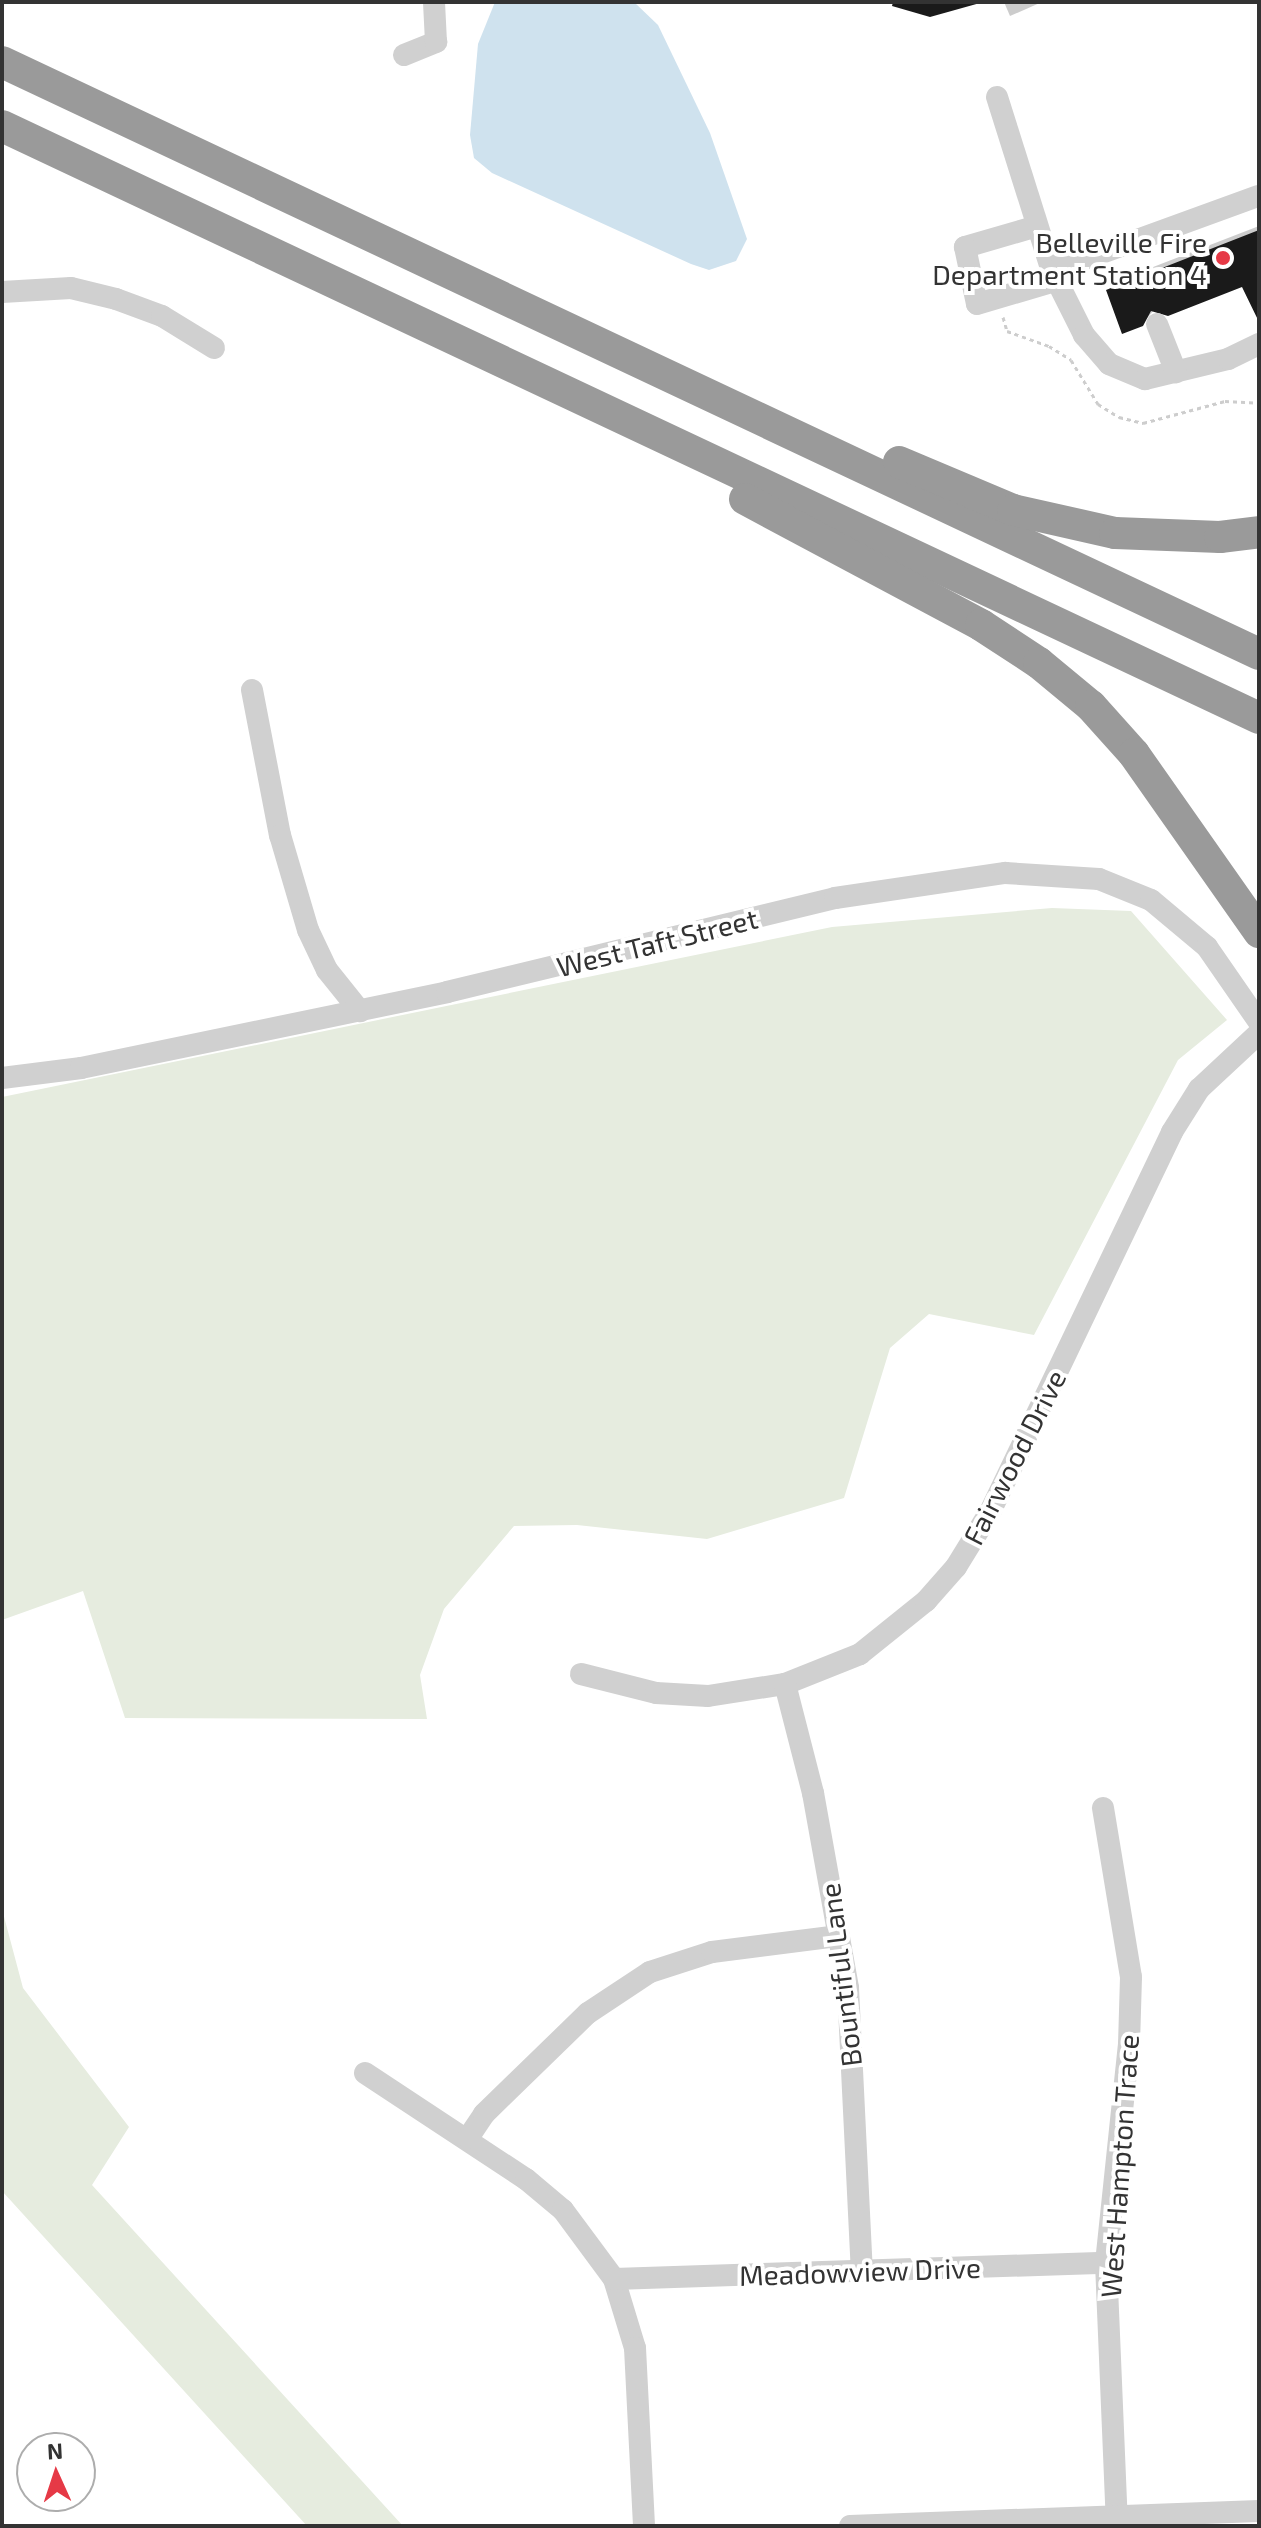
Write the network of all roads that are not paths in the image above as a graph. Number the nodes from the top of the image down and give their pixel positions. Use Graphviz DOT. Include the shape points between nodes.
graph roads {
  1 [pos="434,2"];
  2 [pos="404,55"];
  3 [pos="2,62"];
  4 [pos="997,97"];
  5 [pos="2,126"];
  6 [pos="1258,196"];
  7 [pos="1034,227"];
  8 [pos="1055,276"];
  9 [pos="2,292"];
  10 [pos="1157,324"];
  11 [pos="1259,344"];
  12 [pos="214,348"];
  13 [pos="1176,372"];
  14 [pos="735,407"];
  15 [pos="651,432"];
  16 [pos="1259,532"];
  17 [pos="1259,654"];
  18 [pos="252,690"];
  19 [pos="1259,718"];
  20 [pos="1259,932"];
  21 [pos="360,1011"];
  22 [pos="1259,1022"];
  23 [pos="1259,1033"];
  24 [pos="2,1078"];
  25 [pos="581,1674"];
  26 [pos="785,1684"];
  27 [pos="1103,1808"];
  28 [pos="839,1936"];
  29 [pos="365,2073"];
  30 [pos="468,2138"];
  31 [pos="1106,2263"];
  32 [pos="862,2271"];
  33 [pos="614,2279"];
  34 [pos="1259,2511"];
  35 [pos="1117,2521"];
  36 [pos="644,2526"];
  37 [pos="850,2526"];
  1 -- 2 [label="street" via="436,42"];
  3 -- 14 [label="highway"];
  4 -- 7 [label="street"];
  5 -- 15 [label="highway"];
  6 -- 8 [label="street"];
  7 -- 8 [label="street"];
  7 -- 8 [label="street" via="965,247 977,304"];
  8 -- 13 [label="street" via="1084,335 1109,364 1145,379"];
  9 -- 12 [label="street" via="71,288 116,299 162,316"];
  10 -- 13 [label="street"];
  11 -- 13 [label="street" via="1228,359"];
  14 -- 16 [label="highway" via="816,427 1013,510 1115,533 1220,537"];
  14 -- 17 [label="highway"];
  15 -- 19 [label="highway"];
  15 -- 20 [label="highway" via="707,478 981,625 1039,663 1091,706 1134,754"];
  18 -- 21 [label="street" via="280,835 308,930 327,970"];
  21 -- 22 [label="street, West Taft Street" via="835,898 1005,873 1041,873 1099,879 1151,900 1207,947"];
  21 -- 24 [label="street, West Taft Street" via="81,1068"];
  23 -- 26 [label="street, Fairwood Drive" via="1199,1089 1172,1132 991,1510 956,1567 916,1610 860,1654"];
  25 -- 26 [label="street, Fairwood Drive" via="656,1693 708,1696"];
  26 -- 28 [label="street, Bountiful Lane" via="813,1793"];
  27 -- 31 [label="street, West Hampton Trace" via="1131,1977"];
  28 -- 30 [label="street" via="712,1952 650,1972 588,2013 484,2114"];
  28 -- 32 [label="street, Bountiful Lane" via="848,1988"];
  29 -- 30 [label="street"];
  30 -- 33 [label="street" via="563,2210"];
  31 -- 32 [label="street, Meadowview Drive"];
  31 -- 35 [label="street, West Hampton Trace"];
  32 -- 33 [label="street, Meadowview Drive"];
  33 -- 36 [label="street" via="635,2348"];
  34 -- 35 [label="street"];
  35 -- 37 [label="street"];
}
